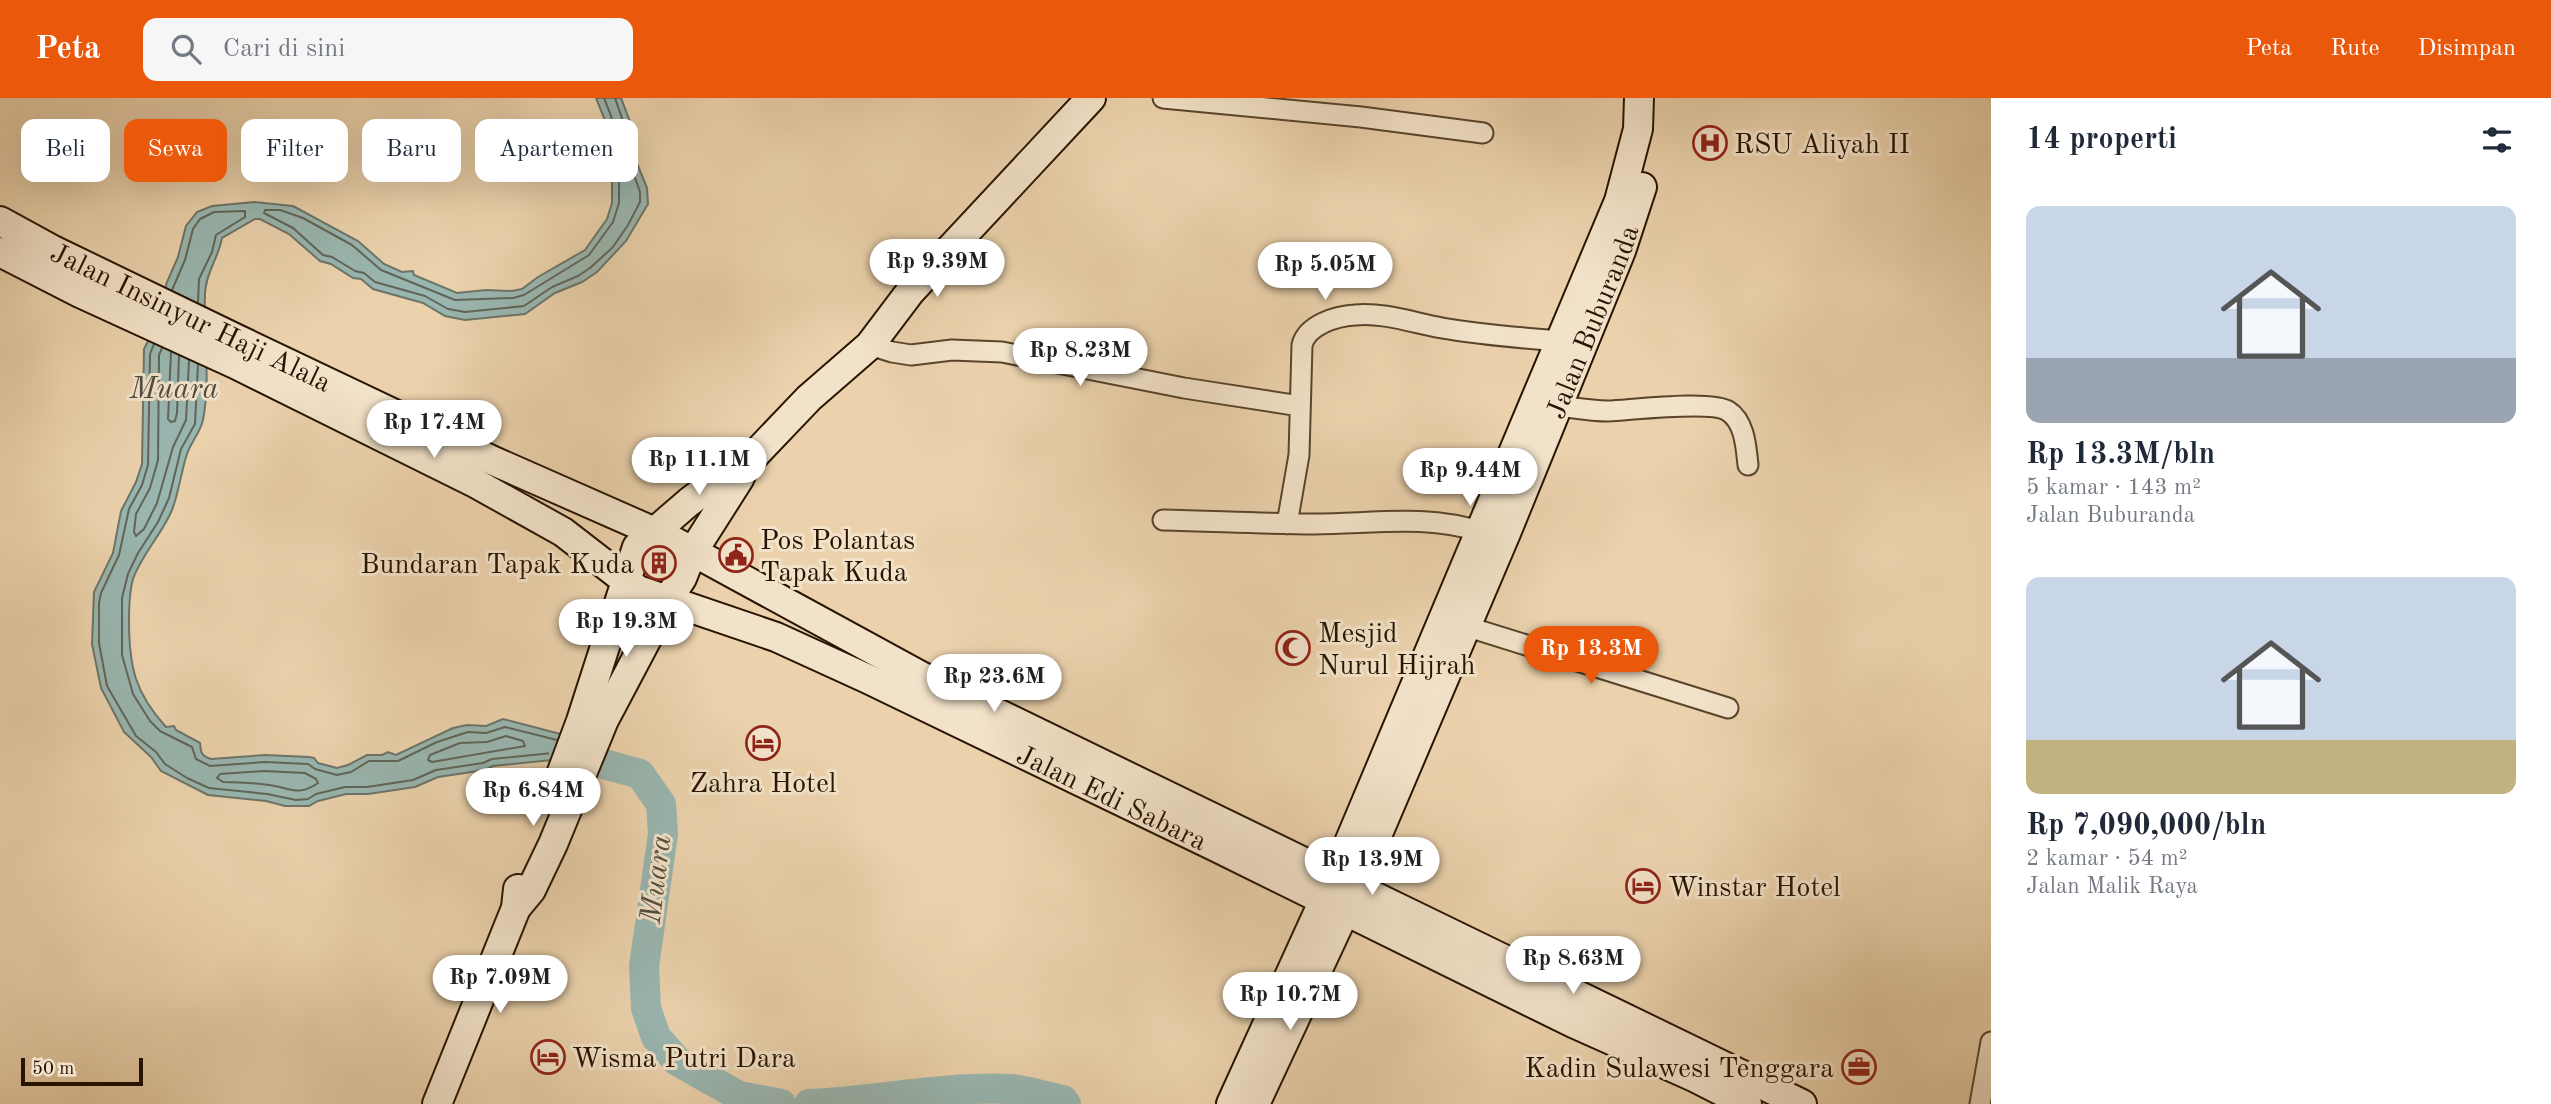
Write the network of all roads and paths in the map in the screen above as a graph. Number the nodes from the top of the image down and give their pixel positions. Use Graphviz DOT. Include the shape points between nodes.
graph roads {
  1 [pos="1091,98"];
  2 [pos="1163,98"];
  3 [pos="1639,98"];
  4 [pos="1655,98"];
  5 [pos="1483,133"];
  6 [pos="0,220"];
  7 [pos="0,252"];
  8 [pos="129,300"];
  9 [pos="1561,341"];
  10 [pos="870,345"];
  11 [pos="237,352"];
  12 [pos="1300,406"];
  13 [pos="1559,406"];
  14 [pos="746,464"];
  15 [pos="1748,465"];
  16 [pos="1163,520"];
  17 [pos="1287,524"];
  18 [pos="1481,531"];
  19 [pos="652,532"];
  20 [pos="703,559"];
  21 [pos="625,582"];
  22 [pos="680,603"];
  23 [pos="1465,626"];
  24 [pos="1728,708"];
  25 [pos="591,725"];
  26 [pos="1339,893"];
  27 [pos="1991,1042"];
  28 [pos="438,1104"];
  29 [pos="1231,1104"];
  30 [pos="1255,1104"];
  31 [pos="1747,1104"];
  32 [pos="1802,1104"];
  33 [pos="1980,1104"];
  1 -- 10 [label="main road" via="910,292"];
  2 -- 5 [label="street"];
  3 -- 9 [label="main road, Jalan Buburanda" via="1637,129 1619,201"];
  4 -- 13 [label="main road, Jalan Buburanda" via="1640,195"];
  6 -- 8 [label="main road, Jalan Insinyur Haji Alala"];
  7 -- 8 [label="main road, Jalan Insinyur Haji Alala"];
  8 -- 11 [label="main road, Jalan Insinyur Haji Alala"];
  9 -- 12 [label="street" via="1353,315 1317,326 1305,336"];
  9 -- 18 [label="main road, Jalan Buburanda"];
  10 -- 12 [label="street" via="911,355 1002,352"];
  10 -- 14 [label="main road" via="809,398"];
  11 -- 19 [label="main road, Jalan Insinyur Haji Alala"];
  11 -- 21 [label="main road, Jalan Insinyur Haji Alala" via="563,531"];
  12 -- 17 [label="street" via="1299,455"];
  13 -- 15 [label="street" via="1605,411 1722,408 1741,427"];
  13 -- 23 [label="main road, Jalan Buburanda"];
  14 -- 19 [label="main road" via="730,471"];
  14 -- 20 [label="main road"];
  16 -- 17 [label="street"];
  17 -- 18 [label="street" via="1398,521"];
  18 -- 26 [label="main road, Jalan Buburanda"];
  19 -- 20 [label="main road, Jalan Insinyur Haji Alala"];
  19 -- 21 [label="main road" via="637,547"];
  20 -- 22 [label="main road" via="682,579"];
  20 -- 26 [label="main road, Jalan Edi Sabara"];
  21 -- 22 [label="main road, Jalan Insinyur Haji Alala"];
  21 -- 25 [label="main road"];
  22 -- 25 [label="main road"];
  22 -- 26 [label="main road, Jalan Edi Sabara" via="776,636"];
  23 -- 24 [label="street"];
  23 -- 26 [label="main road, Jalan Buburanda"];
  25 -- 28 [label="main road" via="519,883 516,908"];
  26 -- 29 [label="main road"];
  26 -- 30 [label="main road"];
  26 -- 31 [label="main road" via="1573,1023"];
  26 -- 32 [label="main road"];
  27 -- 33 [label="street"];
}
